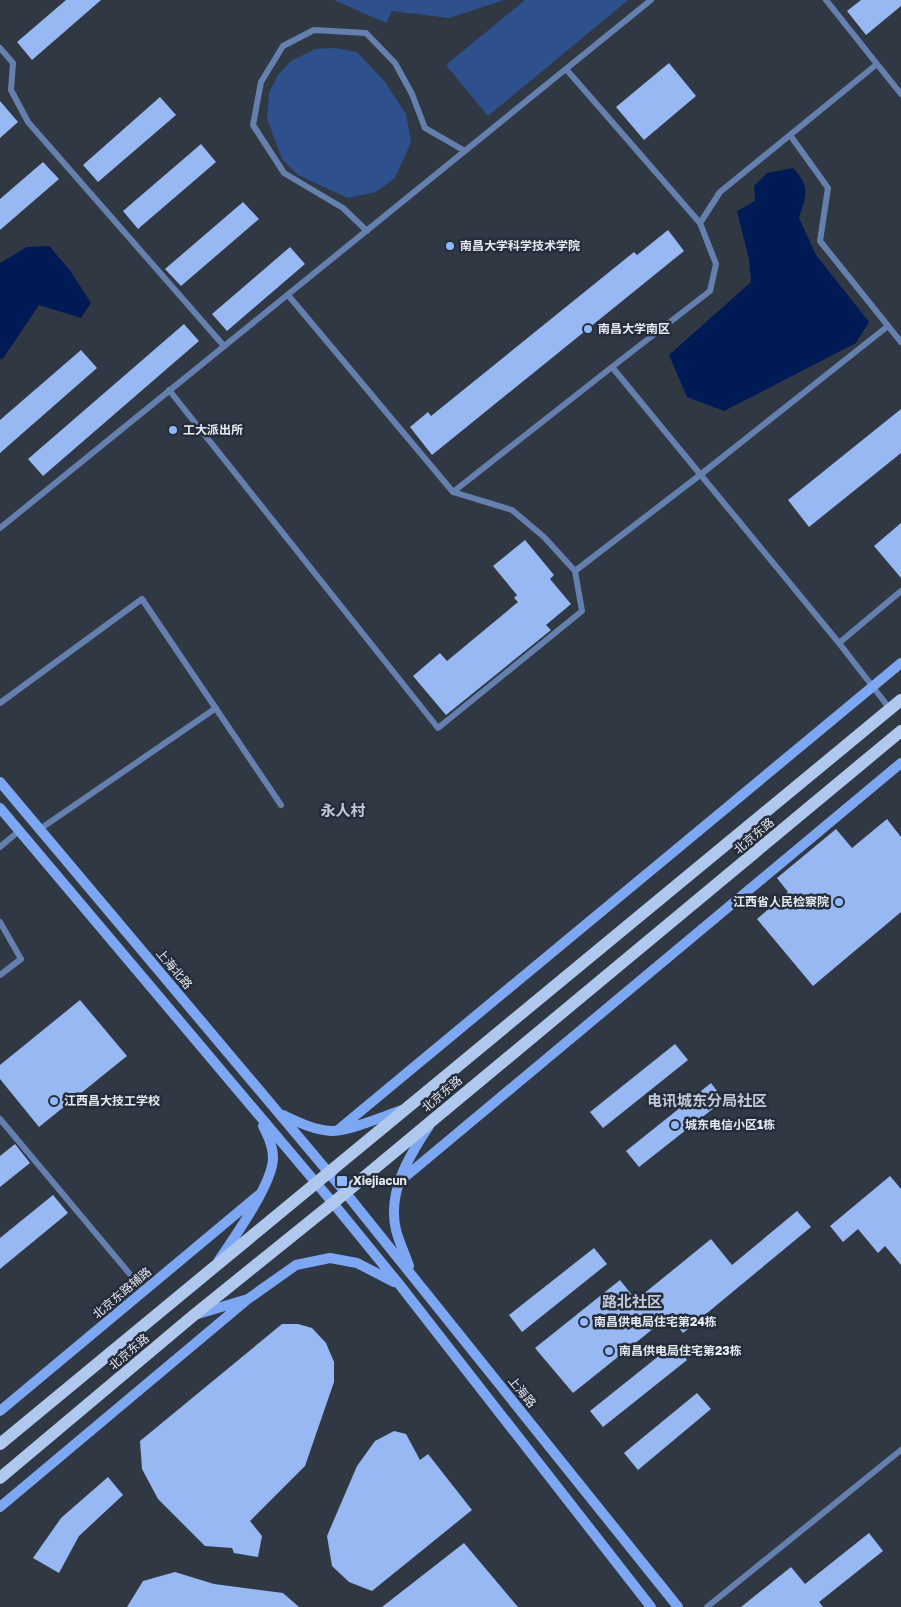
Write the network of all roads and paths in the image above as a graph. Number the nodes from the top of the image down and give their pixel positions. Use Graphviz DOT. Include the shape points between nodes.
graph roads {
  1 [pos="652,0"];
  2 [pos="826,0"];
  3 [pos="0,48"];
  4 [pos="877,64"];
  5 [pos="566,69"];
  6 [pos="901,94"];
  7 [pos="790,135"];
  8 [pos="465,151"];
  9 [pos="700,223"];
  10 [pos="367,231"];
  11 [pos="288,295"];
  12 [pos="888,326"];
  13 [pos="901,342"];
  14 [pos="224,346"];
  15 [pos="612,367"];
  16 [pos="169,390"];
  17 [pos="700,475"];
  18 [pos="453,492"];
  19 [pos="0,528"];
  20 [pos="575,571"];
  21 [pos="901,591"];
  22 [pos="839,643"];
  23 [pos="901,664"];
  24 [pos="873,687"];
  25 [pos="901,700"];
  26 [pos="0,703"];
  27 [pos="216,708"];
  28 [pos="890,709"];
  29 [pos="901,731"];
  30 [pos="901,763"];
  31 [pos="0,782"];
  32 [pos="281,805"];
  33 [pos="0,808"];
  34 [pos="40,829"];
  35 [pos="19,831"];
  36 [pos="0,847"];
  37 [pos="0,922"];
  38 [pos="0,975"];
  39 [pos="408,1108"];
  40 [pos="254,1109"];
  41 [pos="279,1113"];
  42 [pos="435,1118"];
  43 [pos="0,1119"];
  44 [pos="338,1130"];
  45 [pos="329,1173"];
  46 [pos="316,1182"];
  47 [pos="399,1182"];
  48 [pos="346,1192"];
  49 [pos="260,1194"];
  50 [pos="333,1203"];
  51 [pos="215,1266"];
  52 [pos="412,1274"];
  53 [pos="399,1284"];
  54 [pos="144,1291"];
  55 [pos="248,1299"];
  56 [pos="194,1315"];
  57 [pos="0,1410"];
  58 [pos="0,1444"];
  59 [pos="901,1450"];
  60 [pos="0,1478"];
  61 [pos="0,1507"];
  62 [pos="651,1607"];
  63 [pos="678,1607"];
  64 [pos="707,1607"];
  1 -- 5 [label="lane"];
  2 -- 4 [label="lane"];
  3 -- 14 [label="lane" via="13,63 11,90 28,122"];
  4 -- 6 [label="lane"];
  4 -- 7 [label="lane"];
  5 -- 8 [label="lane"];
  5 -- 9 [label="lane"];
  7 -- 9 [label="lane" via="720,192"];
  7 -- 12 [label="lane" via="828,188 820,241"];
  8 -- 10 [label="lane"];
  8 -- 10 [label="lane" via="425,128 395,63 366,33 314,30 283,46 262,82 253,125 284,173 343,208"];
  9 -- 15 [label="lane" via="716,264 710,291"];
  10 -- 11 [label="lane"];
  11 -- 14 [label="lane"];
  11 -- 18 [label="lane"];
  12 -- 13 [label="lane"];
  12 -- 17 [label="lane"];
  14 -- 16 [label="lane"];
  15 -- 17 [label="lane"];
  15 -- 18 [label="lane"];
  16 -- 19 [label="lane"];
  16 -- 20 [label="lane" via="438,728 582,611"];
  17 -- 20 [label="lane"];
  17 -- 22 [label="lane"];
  18 -- 20 [label="lane" via="512,510 544,537"];
  21 -- 22 [label="lane"];
  22 -- 24 [label="lane"];
  23 -- 24 [label="main road"];
  24 -- 28 [label="lane"];
  24 -- 44 [label="main road"];
  25 -- 28 [label="main road, 北京东路"];
  26 -- 27 [label="lane" via="142,599"];
  27 -- 32 [label="lane"];
  27 -- 34 [label="lane"];
  28 -- 39 [label="main road, 北京东路"];
  29 -- 42 [label="main road, 北京东路"];
  30 -- 47 [label="main road"];
  31 -- 34 [label="main road, 上海北路"];
  33 -- 35 [label="main road"];
  34 -- 41 [label="main road, 上海北路"];
  35 -- 36 [label="lane"];
  35 -- 40 [label="main road"];
  37 -- 38 [label="lane" via="21,959"];
  39 -- 44 [label="main road"];
  39 -- 45 [label="main road, 北京东路"];
  40 -- 46 [label="main road"];
  40 -- 49 [label="main road" via="270,1140 273,1159"];
  41 -- 44 [label="main road" via="304,1125"];
  41 -- 45 [label="main road, 上海北路"];
  42 -- 47 [label="main road" via="411,1153"];
  42 -- 48 [label="main road, 北京东路"];
  43 -- 54 [label="lane"];
  45 -- 46 [label="main road, 北京东路"];
  45 -- 48 [label="main road, 上海北路"];
  46 -- 50 [label="main road"];
  46 -- 51 [label="main road, 北京东路"];
  47 -- 52 [label="main road" via="395,1196 396,1229"];
  48 -- 50 [label="main road, 北京东路"];
  48 -- 52 [label="main road, 上海路"];
  49 -- 51 [label="main road"];
  49 -- 54 [label="main road, 北京东路辅路"];
  50 -- 53 [label="main road"];
  50 -- 56 [label="main road, 北京东路"];
  51 -- 58 [label="main road, 北京东路"];
  52 -- 63 [label="main road, 上海路"];
  53 -- 55 [label="main road" via="357,1263 330,1258 296,1265"];
  53 -- 62 [label="main road"];
  54 -- 57 [label="main road, 北京东路辅路"];
  55 -- 56 [label="main road"];
  55 -- 61 [label="main road"];
  56 -- 60 [label="main road, 北京东路"];
  59 -- 64 [label="lane"];
}
